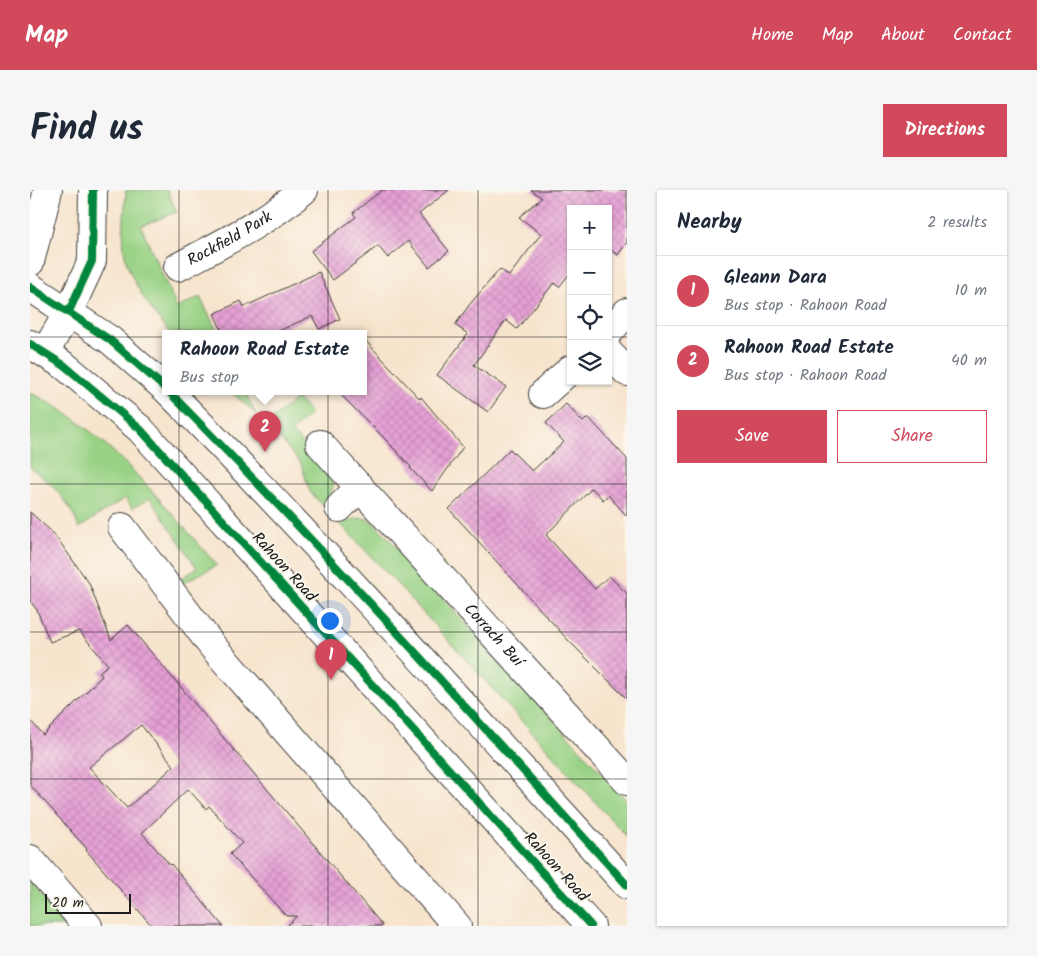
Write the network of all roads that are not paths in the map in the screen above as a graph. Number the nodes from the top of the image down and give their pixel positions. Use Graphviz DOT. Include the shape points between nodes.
graph roads {
  1 [pos="48,190"];
  2 [pos="93,190"];
  3 [pos="304,190"];
  4 [pos="30,262"];
  5 [pos="178,267"];
  6 [pos="30,287"];
  7 [pos="69,311"];
  8 [pos="627,312"];
  9 [pos="612,329"];
  10 [pos="37,348"];
  11 [pos="612,356"];
  12 [pos="627,372"];
  13 [pos="567,373"];
  14 [pos="162,386"];
  15 [pos="543,394"];
  16 [pos="172,395"];
  17 [pos="320,444"];
  18 [pos="360,487"];
  19 [pos="338,508"];
  20 [pos="122,527"];
  21 [pos="627,781"];
  22 [pos="30,859"];
  23 [pos="627,885"];
  24 [pos="88,926"];
  25 [pos="457,926"];
  26 [pos="591,926"];
  1 -- 4 [label="main road"];
  2 -- 7 [label="main road, Rahoon Road" via="92,261"];
  3 -- 5 [label="main road, Rockfield Park" via="231,239"];
  6 -- 7 [label="main road"];
  7 -- 10 [label="main road, Rahoon Road"];
  7 -- 14 [label="main road" via="117,345"];
  8 -- 9 [label="main road"];
  10 -- 26 [label="main road, Rahoon Road" via="83,380 140,429"];
  11 -- 12 [label="main road"];
  13 -- 15 [label="main road"];
  16 -- 23 [label="main road" via="393,627"];
  17 -- 18 [label="main road, Corrach Buí"];
  18 -- 19 [label="main road"];
  18 -- 21 [label="main road, Corrach Buí"];
  20 -- 25 [label="main road" via="213,647"];
  22 -- 24 [label="main road"];
}
